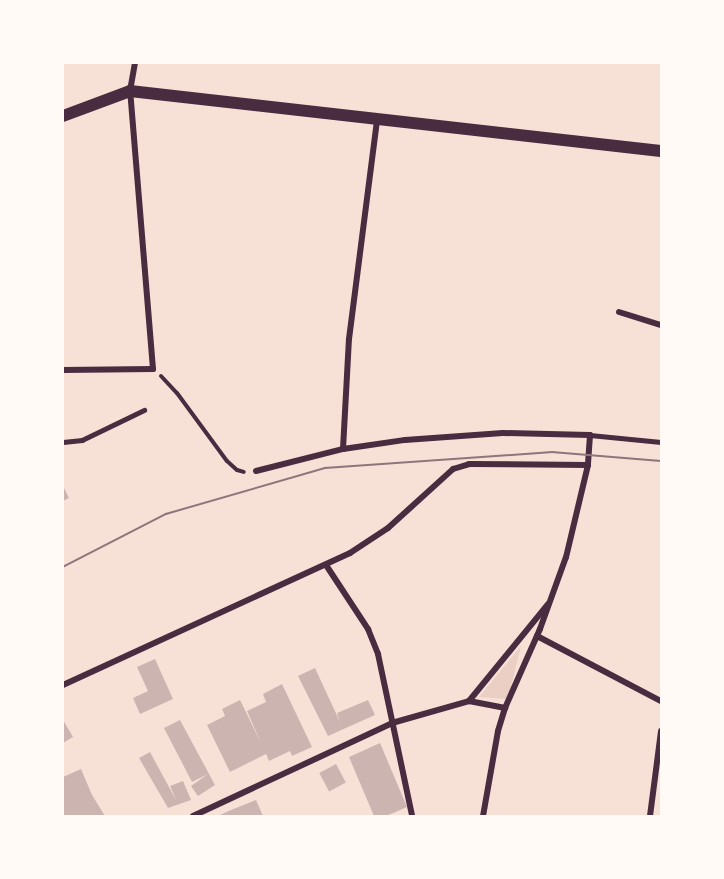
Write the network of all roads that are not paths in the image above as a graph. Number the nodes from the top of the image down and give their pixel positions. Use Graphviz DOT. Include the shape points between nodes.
graph roads {
  1 [pos="135,63"];
  2 [pos="130,91"];
  3 [pos="63,116"];
  4 [pos="376,120"];
  5 [pos="661,151"];
  6 [pos="620,312"];
  7 [pos="661,325"];
  8 [pos="63,370"];
  9 [pos="144,410"];
  10 [pos="590,435"];
  11 [pos="63,442"];
  12 [pos="661,442"];
  13 [pos="343,449"];
  14 [pos="588,465"];
  15 [pos="256,471"];
  16 [pos="326,564"];
  17 [pos="552,599"];
  18 [pos="537,636"];
  19 [pos="63,685"];
  20 [pos="469,701"];
  21 [pos="661,702"];
  22 [pos="505,708"];
  23 [pos="392,723"];
  24 [pos="661,730"];
  25 [pos="193,816"];
  26 [pos="412,816"];
  27 [pos="483,816"];
  28 [pos="650,816"];
  1 -- 2 [label="street"];
  2 -- 3 [label="main road"];
  2 -- 4 [label="main road"];
  2 -- 8 [label="street" via="153,369"];
  4 -- 5 [label="main road"];
  4 -- 13 [label="street" via="349,339"];
  6 -- 7 [label="street"];
  9 -- 11 [label="lane" via="82,440"];
  10 -- 12 [label="lane"];
  10 -- 13 [label="street" via="503,434 405,440"];
  10 -- 14 [label="street"];
  13 -- 15 [label="street"];
  14 -- 16 [label="street" via="469,464 453,469 369,542"];
  14 -- 17 [label="street" via="567,557"];
  16 -- 19 [label="street"];
  16 -- 23 [label="street" via="368,629 378,654"];
  17 -- 18 [label="street"];
  17 -- 20 [label="street"];
  18 -- 21 [label="street"];
  18 -- 22 [label="street"];
  20 -- 22 [label="street"];
  20 -- 23 [label="street"];
  22 -- 27 [label="street"];
  23 -- 25 [label="street"];
  23 -- 26 [label="street"];
  24 -- 28 [label="street"];
}
